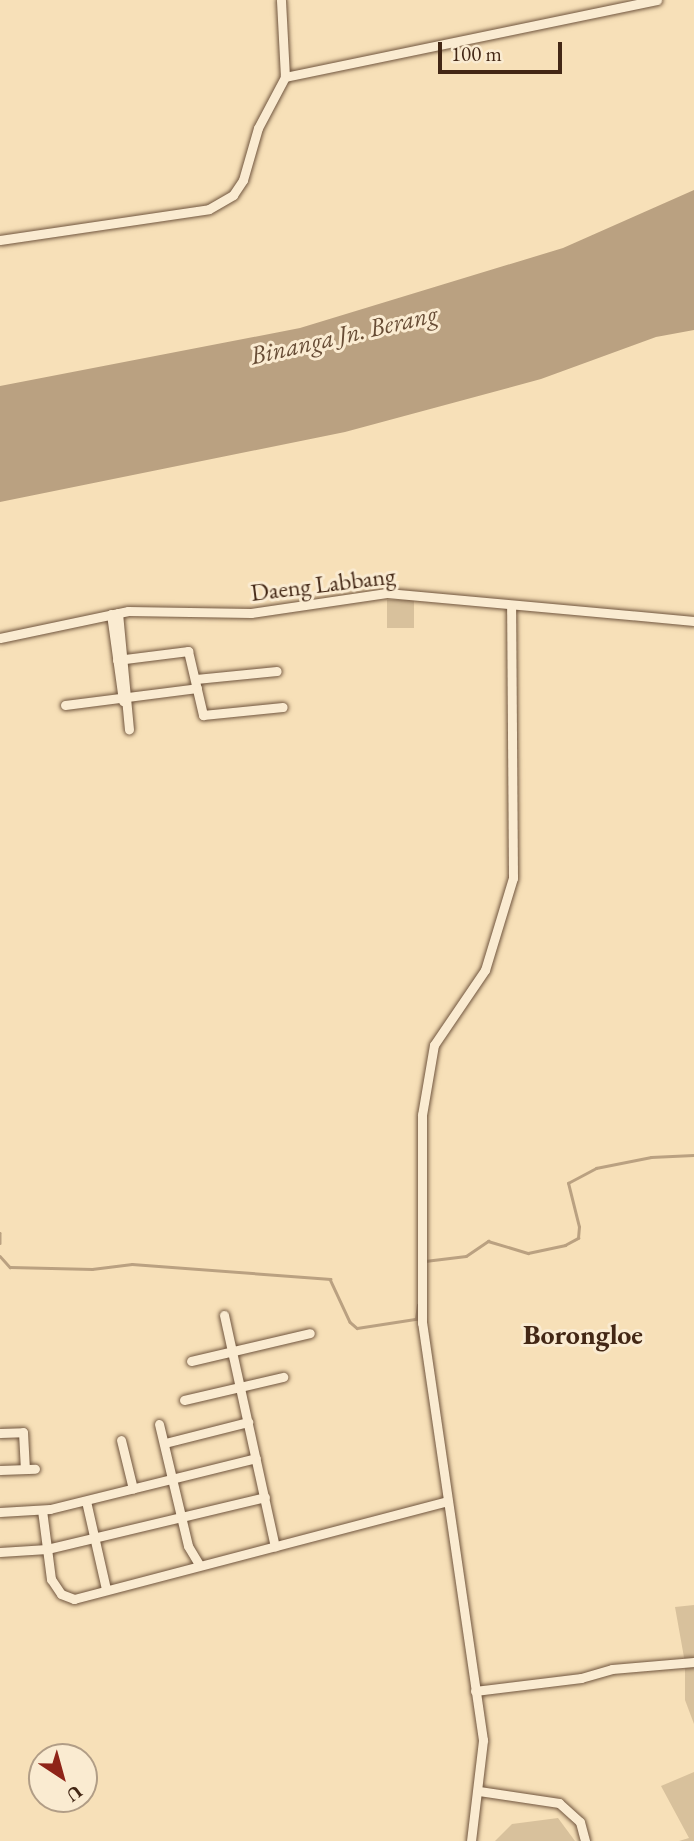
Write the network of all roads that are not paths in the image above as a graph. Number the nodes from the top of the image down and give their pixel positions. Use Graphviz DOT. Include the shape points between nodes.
graph roads {
  1 [pos="281,0"];
  2 [pos="657,0"];
  3 [pos="285,77"];
  4 [pos="0,240"];
  5 [pos="511,607"];
  6 [pos="114,613"];
  7 [pos="694,621"];
  8 [pos="0,638"];
  9 [pos="120,659"];
  10 [pos="277,671"];
  11 [pos="196,684"];
  12 [pos="125,700"];
  13 [pos="65,705"];
  14 [pos="283,707"];
  15 [pos="129,729"];
  16 [pos="224,1315"];
  17 [pos="310,1333"];
  18 [pos="232,1351"];
  19 [pos="191,1361"];
  20 [pos="283,1377"];
  21 [pos="240,1387"];
  22 [pos="184,1400"];
  23 [pos="248,1422"];
  24 [pos="159,1424"];
  25 [pos="0,1433"];
  26 [pos="121,1440"];
  27 [pos="164,1443"];
  28 [pos="256,1458"];
  29 [pos="25,1469"];
  30 [pos="35,1469"];
  31 [pos="0,1470"];
  32 [pos="173,1479"];
  33 [pos="132,1489"];
  34 [pos="265,1497"];
  35 [pos="86,1501"];
  36 [pos="447,1501"];
  37 [pos="42,1510"];
  38 [pos="0,1512"];
  39 [pos="181,1516"];
  40 [pos="94,1538"];
  41 [pos="275,1546"];
  42 [pos="47,1549"];
  43 [pos="0,1552"];
  44 [pos="199,1564"];
  45 [pos="106,1590"];
  46 [pos="694,1662"];
  47 [pos="475,1691"];
  48 [pos="478,1791"];
  49 [pos="471,1841"];
  50 [pos="585,1841"];
  1 -- 3 [label="street"];
  2 -- 3 [label="street"];
  3 -- 4 [label="street" via="258,128 243,180 225,201 184,213"];
  5 -- 6 [label="street, Daeng Labbang" via="387,593 251,613"];
  5 -- 7 [label="street, Daeng Labbang"];
  5 -- 36 [label="street" via="513,878 485,970 437,1040 423,1092 422,1323"];
  6 -- 8 [label="street, Daeng Labbang"];
  6 -- 9 [label="street"];
  9 -- 11 [label="street" via="188,651"];
  9 -- 12 [label="street"];
  10 -- 11 [label="street"];
  11 -- 12 [label="street"];
  11 -- 14 [label="street" via="203,715"];
  12 -- 13 [label="street"];
  12 -- 15 [label="street"];
  16 -- 18 [label="street"];
  17 -- 18 [label="street"];
  18 -- 19 [label="street"];
  18 -- 21 [label="street"];
  20 -- 21 [label="street"];
  21 -- 22 [label="street"];
  21 -- 23 [label="street"];
  23 -- 27 [label="street"];
  23 -- 28 [label="street"];
  24 -- 27 [label="street"];
  25 -- 29 [label="street" via="23,1432"];
  26 -- 33 [label="street"];
  27 -- 32 [label="street"];
  28 -- 32 [label="street"];
  28 -- 34 [label="street"];
  29 -- 30 [label="street"];
  29 -- 31 [label="street"];
  32 -- 33 [label="street"];
  32 -- 39 [label="street"];
  33 -- 35 [label="street"];
  34 -- 39 [label="street"];
  34 -- 41 [label="street"];
  35 -- 37 [label="street"];
  35 -- 40 [label="street"];
  36 -- 41 [label="street"];
  36 -- 47 [label="street"];
  37 -- 38 [label="street"];
  37 -- 42 [label="street"];
  39 -- 40 [label="street"];
  39 -- 44 [label="street" via="191,1555"];
  40 -- 42 [label="street"];
  40 -- 45 [label="street"];
  41 -- 44 [label="street"];
  42 -- 43 [label="street"];
  42 -- 45 [label="street" via="51,1579 61,1594 74,1599"];
  44 -- 45 [label="street"];
  46 -- 47 [label="street" via="612,1669 581,1678"];
  47 -- 48 [label="street" via="483,1740"];
  48 -- 49 [label="street"];
  48 -- 50 [label="street" via="559,1803 580,1822"];
}
